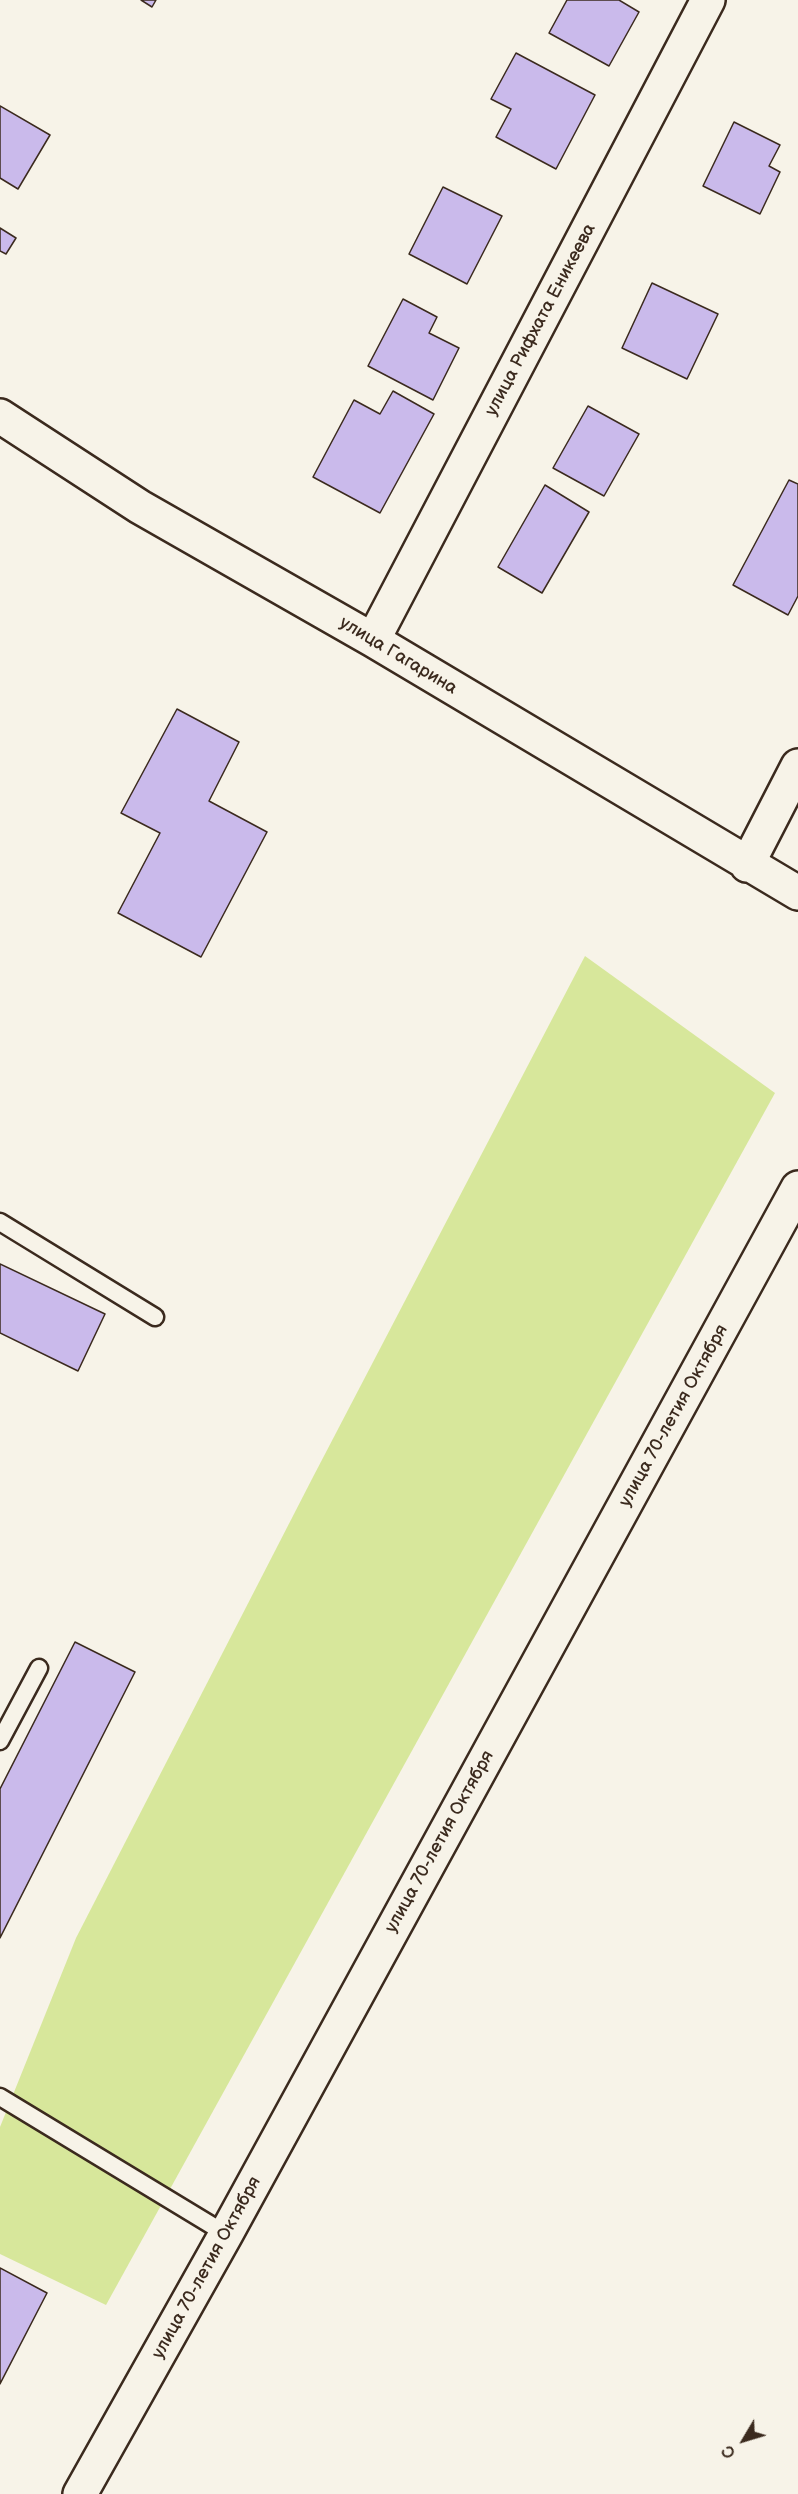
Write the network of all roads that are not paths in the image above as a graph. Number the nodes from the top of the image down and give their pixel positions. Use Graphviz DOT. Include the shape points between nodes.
graph roads {
  1 [pos="708,0"];
  2 [pos="0,416"];
  3 [pos="373,640"];
  4 [pos="798,766"];
  5 [pos="747,865"];
  6 [pos="798,893"];
  7 [pos="798,1188"];
  8 [pos="0,1222"];
  9 [pos="155,1317"];
  10 [pos="39,1668"];
  11 [pos="0,1741"];
  12 [pos="0,2097"];
  13 [pos="226,2234"];
  14 [pos="80,2494"];
  1 -- 3 [label="street, улица Рифхата Еникеева"];
  2 -- 3 [label="street, улица Гагарина" via="140,507"];
  3 -- 5 [label="street, улица Гагарина"];
  4 -- 5 [label="street"];
  5 -- 6 [label="street, улица Гагарина"];
  7 -- 13 [label="street, улица 70-летия Октября"];
  8 -- 9 [label="lane"];
  10 -- 11 [label="lane"];
  12 -- 13 [label="lane"];
  13 -- 14 [label="street, улица 70-летия Октября"];
}
